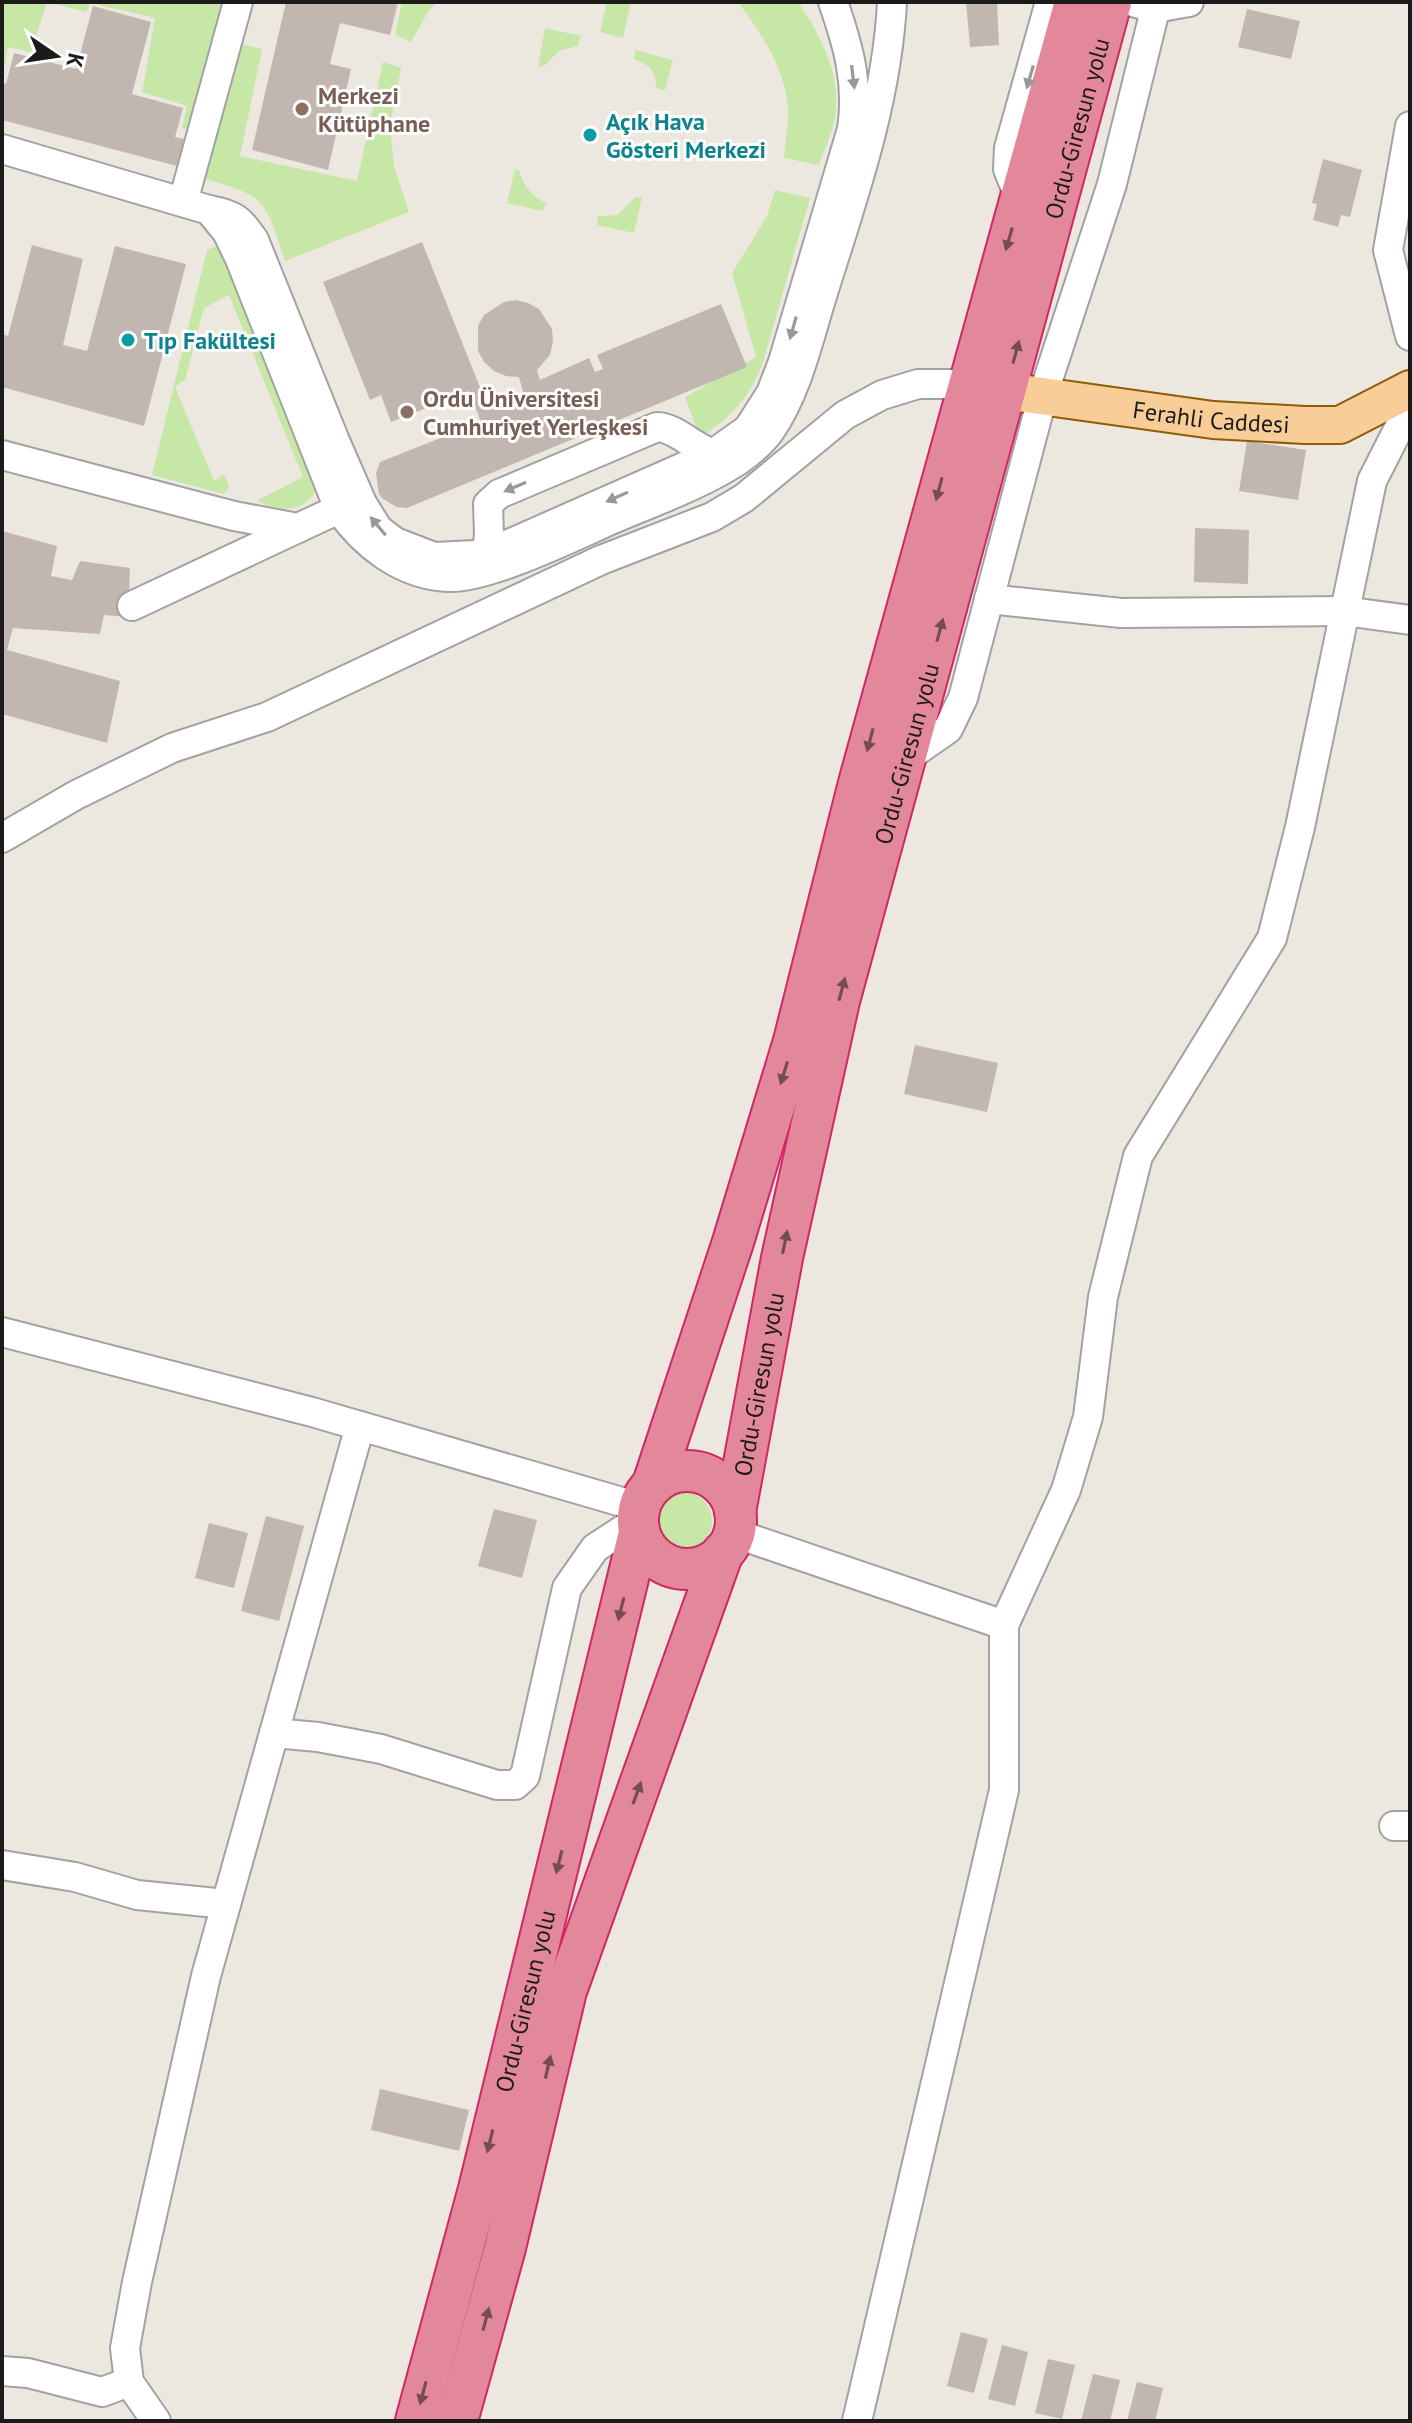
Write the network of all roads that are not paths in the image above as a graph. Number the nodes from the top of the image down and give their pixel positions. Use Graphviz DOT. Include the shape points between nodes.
graph roads {
  1 [pos="238,2"];
  2 [pos="833,2"];
  3 [pos="892,2"];
  4 [pos="1050,2"];
  5 [pos="1075,2"];
  6 [pos="1111,2"];
  7 [pos="1189,2"];
  8 [pos="1148,4"];
  9 [pos="1410,126"];
  10 [pos="2,149"];
  11 [pos="1020,199"];
  12 [pos="196,206"];
  13 [pos="1410,336"];
  14 [pos="1410,389"];
  15 [pos="1005,390"];
  16 [pos="1410,406"];
  17 [pos="713,454"];
  18 [pos="2,455"];
  19 [pos="339,509"];
  20 [pos="298,528"];
  21 [pos="487,551"];
  22 [pos="989,599"];
  23 [pos="132,606"];
  24 [pos="1344,611"];
  25 [pos="1410,620"];
  26 [pos="905,759"];
  27 [pos="2,838"];
  28 [pos="2,1332"];
  29 [pos="360,1426"];
  30 [pos="642,1511"];
  31 [pos="730,1532"];
  32 [pos="1004,1625"];
  33 [pos="274,1733"];
  34 [pos="2,1865"];
  35 [pos="226,1904"];
  36 [pos="2,2371"];
  37 [pos="129,2382"];
  38 [pos="156,2421"];
  39 [pos="416,2421"];
  40 [pos="457,2421"];
  41 [pos="857,2421"];
  1 -- 12 [label="street"];
  2 -- 17 [label="street, one-way" via="854,74 852,129 771,393 748,429"];
  3 -- 19 [label="street" via="890,41 868,149 800,368 781,412 755,447 701,481 469,575 447,577 399,565 353,528"];
  4 -- 11 [label="street, one-way" via="1009,148 1008,169"];
  5 -- 11 [label="highway, Ordu-Giresun yolu"];
  15 -- 6 [label="highway, Ordu-Giresun yolu, one-way"];
  7 -- 8 [label="street"];
  8 -- 15 [label="street" via="1112,184"];
  9 -- 13 [label="street" via="1388,250"];
  10 -- 12 [label="street"];
  11 -- 15 [label="highway, Ordu-Giresun yolu, one-way"];
  12 -- 19 [label="street" via="227,232 240,259"];
  21 -- 12 [label="street, one-way" via="434,557 395,542 378,529 335,441 254,240 231,214"];
  14 -- 15 [label="main road, Ferahli Caddesi" via="1340,425 1213,420"];
  15 -- 22 [label="street"];
  26 -- 15 [label="highway, Ordu-Giresun yolu, one-way"];
  15 -- 27 [label="street" via="918,384 882,395 845,415 744,498 712,517 601,560 267,717 172,748"];
  15 -- 30 [label="highway, Ordu-Giresun yolu, one-way" via="859,783 794,1041"];
  16 -- 24 [label="street" via="1372,481"];
  17 -- 21 [label="street, one-way"];
  17 -- 21 [label="street, one-way" via="667,427 657,427 499,494 488,504"];
  18 -- 20 [label="street"];
  19 -- 20 [label="street"];
  20 -- 23 [label="street"];
  22 -- 24 [label="street" via="1121,613"];
  22 -- 26 [label="street" via="963,698 948,729"];
  24 -- 25 [label="street"];
  24 -- 32 [label="street" via="1272,938 1138,1156 1103,1297 1088,1417 1066,1490"];
  31 -- 26 [label="highway, Ordu-Giresun yolu, one-way" via="782,1258 839,1001"];
  28 -- 29 [label="street"];
  29 -- 30 [label="street"];
  29 -- 33 [label="street"];
  30 -- 31 [label="highway" via="653,1555 676,1568 709,1563"];
  30 -- 31 [label="highway" via="665,1476 695,1472 709,1476 730,1497"];
  30 -- 33 [label="street" via="595,1548 567,1588 525,1776 515,1785 497,1785 381,1749"];
  30 -- 39 [label="highway, Ordu-Giresun yolu, one-way" via="479,2189"];
  31 -- 32 [label="street"];
  40 -- 31 [label="highway, Ordu-Giresun yolu, one-way" via="505,2248 566,1991"];
  32 -- 41 [label="street" via="1004,1790"];
  33 -- 35 [label="street"];
  34 -- 35 [label="street" via="75,1877 137,1895"];
  35 -- 37 [label="street" via="137,2282 125,2348"];
  36 -- 37 [label="street" via="102,2392"];
  37 -- 38 [label="street"];
}
